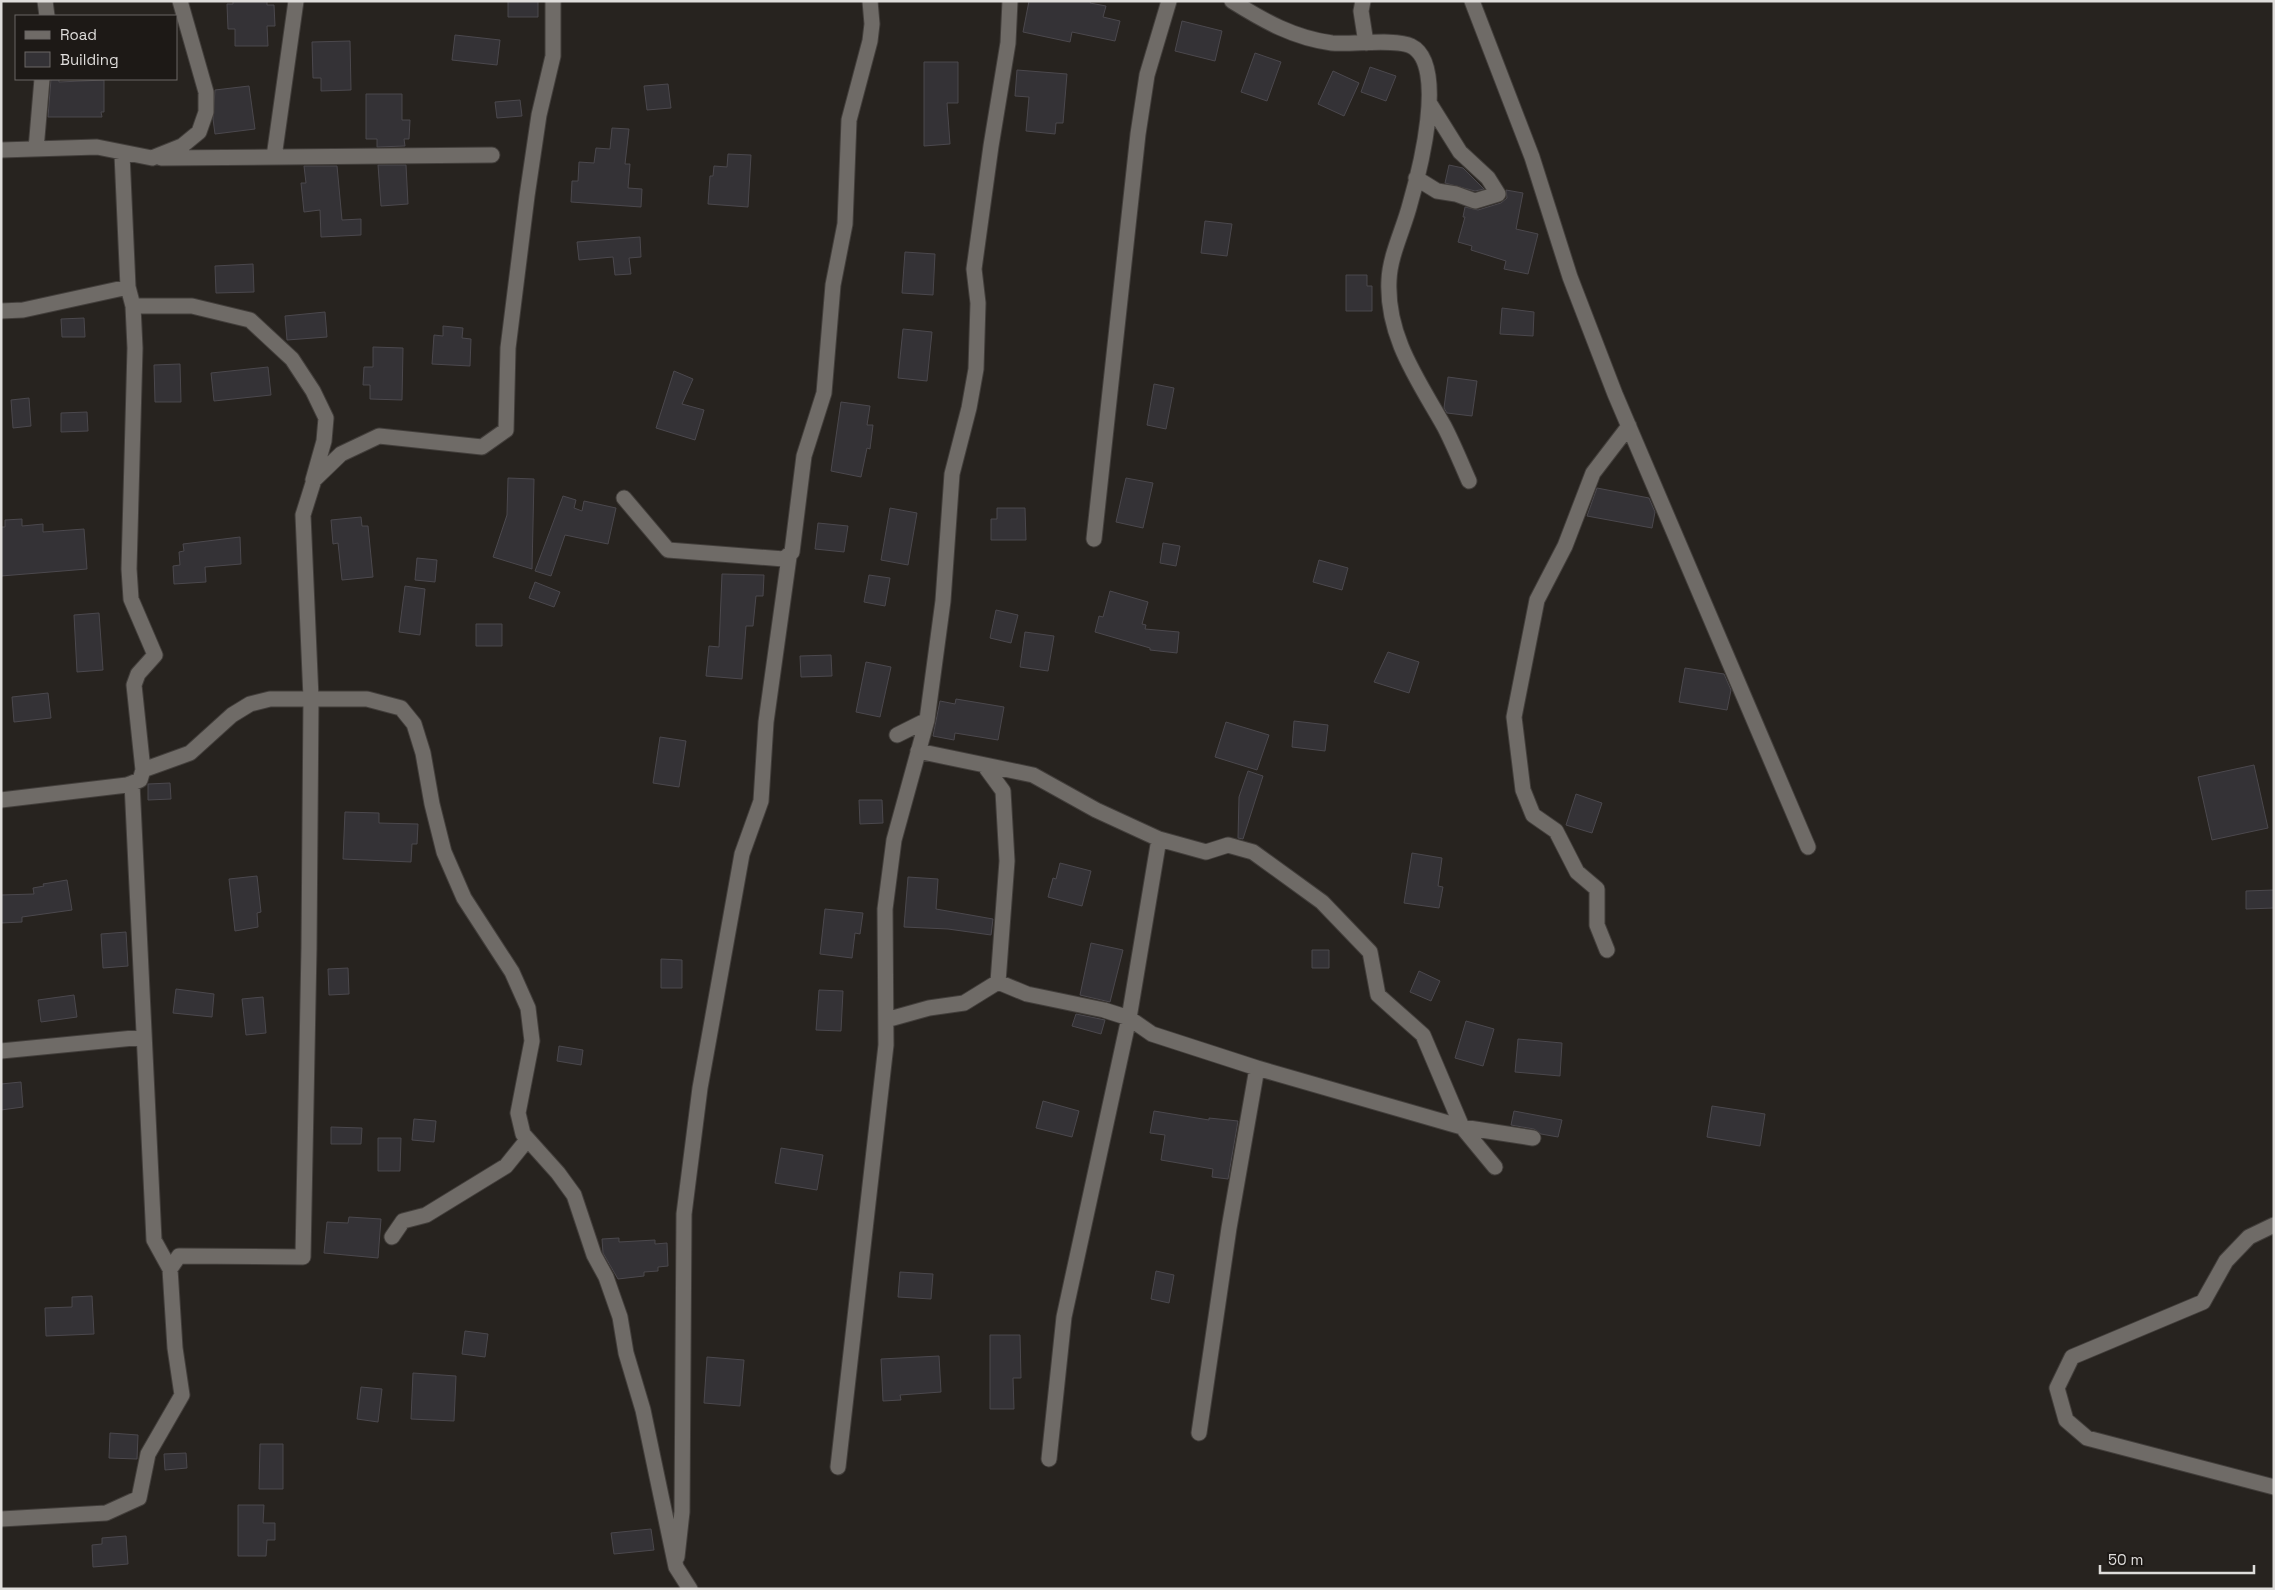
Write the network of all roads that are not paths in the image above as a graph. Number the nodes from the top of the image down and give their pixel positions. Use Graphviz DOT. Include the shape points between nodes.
graph roads {
  1 [pos="46,1"];
  2 [pos="180,1"];
  3 [pos="296,1"];
  4 [pos="553,1"];
  5 [pos="870,1"];
  6 [pos="1010,1"];
  7 [pos="1169,1"];
  8 [pos="1232,1"];
  9 [pos="1363,1"];
  10 [pos="1472,1"];
  11 [pos="47,15"];
  12 [pos="1366,43"];
  13 [pos="42,80"];
  14 [pos="1430,104"];
  15 [pos="36,149"];
  16 [pos="1,150"];
  17 [pos="122,154"];
  18 [pos="492,155"];
  19 [pos="274,157"];
  20 [pos="152,158"];
  21 [pos="1416,178"];
  22 [pos="128,287"];
  23 [pos="132,306"];
  24 [pos="1,310"];
  25 [pos="1629,426"];
  26 [pos="1469,481"];
  27 [pos="310,492"];
  28 [pos="624,498"];
  29 [pos="1094,539"];
  30 [pos="789,557"];
  31 [pos="310,698"];
  32 [pos="927,720"];
  33 [pos="897,735"];
  34 [pos="918,751"];
  35 [pos="984,765"];
  36 [pos="143,770"];
  37 [pos="132,783"];
  38 [pos="1,800"];
  39 [pos="1159,839"];
  40 [pos="1808,847"];
  41 [pos="1608,950"];
  42 [pos="998,982"];
  43 [pos="1129,1018"];
  44 [pos="886,1020"];
  45 [pos="144,1037"];
  46 [pos="1,1051"];
  47 [pos="1257,1068"];
  48 [pos="1462,1127"];
  49 [pos="1533,1138"];
  50 [pos="527,1140"];
  51 [pos="1495,1167"];
  52 [pos="2274,1225"];
  53 [pos="392,1237"];
  54 [pos="170,1269"];
  55 [pos="1199,1433"];
  56 [pos="1049,1459"];
  57 [pos="838,1466"];
  58 [pos="2274,1487"];
  59 [pos="1,1519"];
  60 [pos="676,1568"];
  61 [pos="690,1589"];
  1 -- 11 [label="street"];
  2 -- 20 [label="street" via="206,92 206,112 199,132 182,146"];
  3 -- 19 [label="street"];
  4 -- 27 [label="street" via="553,56 539,115 526,196 508,348 506,430 482,448 378,436 341,454 314,480"];
  5 -- 30 [label="street" via="870,41 849,120 844,224 833,285 824,393 804,456"];
  6 -- 32 [label="street" via="1008,43 974,269 978,304 976,369 952,474 943,601"];
  7 -- 29 [label="street" via="1147,76 1138,134"];
  8 -- 12 [label="street" via="1294,35 1332,43"];
  9 -- 12 [label="street" via="1361,11"];
  10 -- 25 [label="street" via="1532,157 1570,277"];
  12 -- 14 [label="street" via="1412,46 1423,58 1429,78"];
  13 -- 15 [label="street"];
  14 -- 21 [label="street"];
  14 -- 21 [label="street" via="1460,152 1488,178 1498,194 1475,201 1437,191"];
  15 -- 16 [label="street"];
  15 -- 17 [label="street" via="97,148"];
  17 -- 20 [label="street"];
  17 -- 22 [label="street"];
  18 -- 19 [label="street"];
  19 -- 20 [label="street"];
  21 -- 26 [label="street" via="1388,279 1391,312 1404,358 1444,425"];
  22 -- 23 [label="street"];
  22 -- 24 [label="street" via="23,310"];
  23 -- 27 [label="street" via="192,306 250,320 292,359 326,418 324,441"];
  23 -- 36 [label="street" via="135,348 129,569 131,599 155,655 138,674 134,685"];
  25 -- 40 [label="street"];
  25 -- 41 [label="street" via="1593,474 1565,546 1537,600 1514,717 1526,799 1533,815 1556,832 1577,872 1597,889 1597,925"];
  27 -- 31 [label="street" via="303,515"];
  28 -- 30 [label="street" via="668,550"];
  30 -- 60 [label="street" via="766,722 761,801 742,854 700,1088 684,1214 682,1512"];
  31 -- 36 [label="street" via="270,699 250,704 190,753"];
  31 -- 50 [label="street" via="367,698 401,708 414,724 444,852 464,898 512,972 528,1008 532,1041 518,1113"];
  31 -- 54 [label="street" via="310,948 303,1257 179,1256"];
  32 -- 33 [label="street"];
  32 -- 34 [label="street"];
  34 -- 35 [label="street"];
  34 -- 44 [label="street" via="894,840 887,899"];
  35 -- 39 [label="street" via="1033,775 1096,810"];
  35 -- 42 [label="street" via="1003,791 1007,861"];
  36 -- 37 [label="street" via="140,780"];
  37 -- 38 [label="street"];
  37 -- 45 [label="street"];
  39 -- 43 [label="street"];
  39 -- 48 [label="street" via="1206,852 1228,845 1253,852 1322,902 1370,952 1378,995 1422,1035"];
  42 -- 43 [label="street" via="1027,994"];
  42 -- 44 [label="street" via="964,1003 929,1008"];
  43 -- 47 [label="street" via="1152,1034"];
  43 -- 56 [label="street" via="1064,1317"];
  44 -- 57 [label="street" via="875,1158"];
  45 -- 46 [label="street"];
  45 -- 54 [label="street" via="154,1240"];
  47 -- 48 [label="street"];
  47 -- 55 [label="street"];
  48 -- 49 [label="street"];
  48 -- 51 [label="street"];
  50 -- 53 [label="street" via="506,1166 426,1215 403,1221"];
  50 -- 60 [label="street" via="574,1195 594,1255 612,1293 631,1374 644,1410"];
  52 -- 58 [label="street" via="2249,1237 2226,1261 2202,1302 2072,1357 2057,1388 2066,1420 2087,1438"];
  54 -- 59 [label="street" via="175,1348 182,1395 148,1454 139,1498 106,1513"];
  60 -- 61 [label="street"];
}
